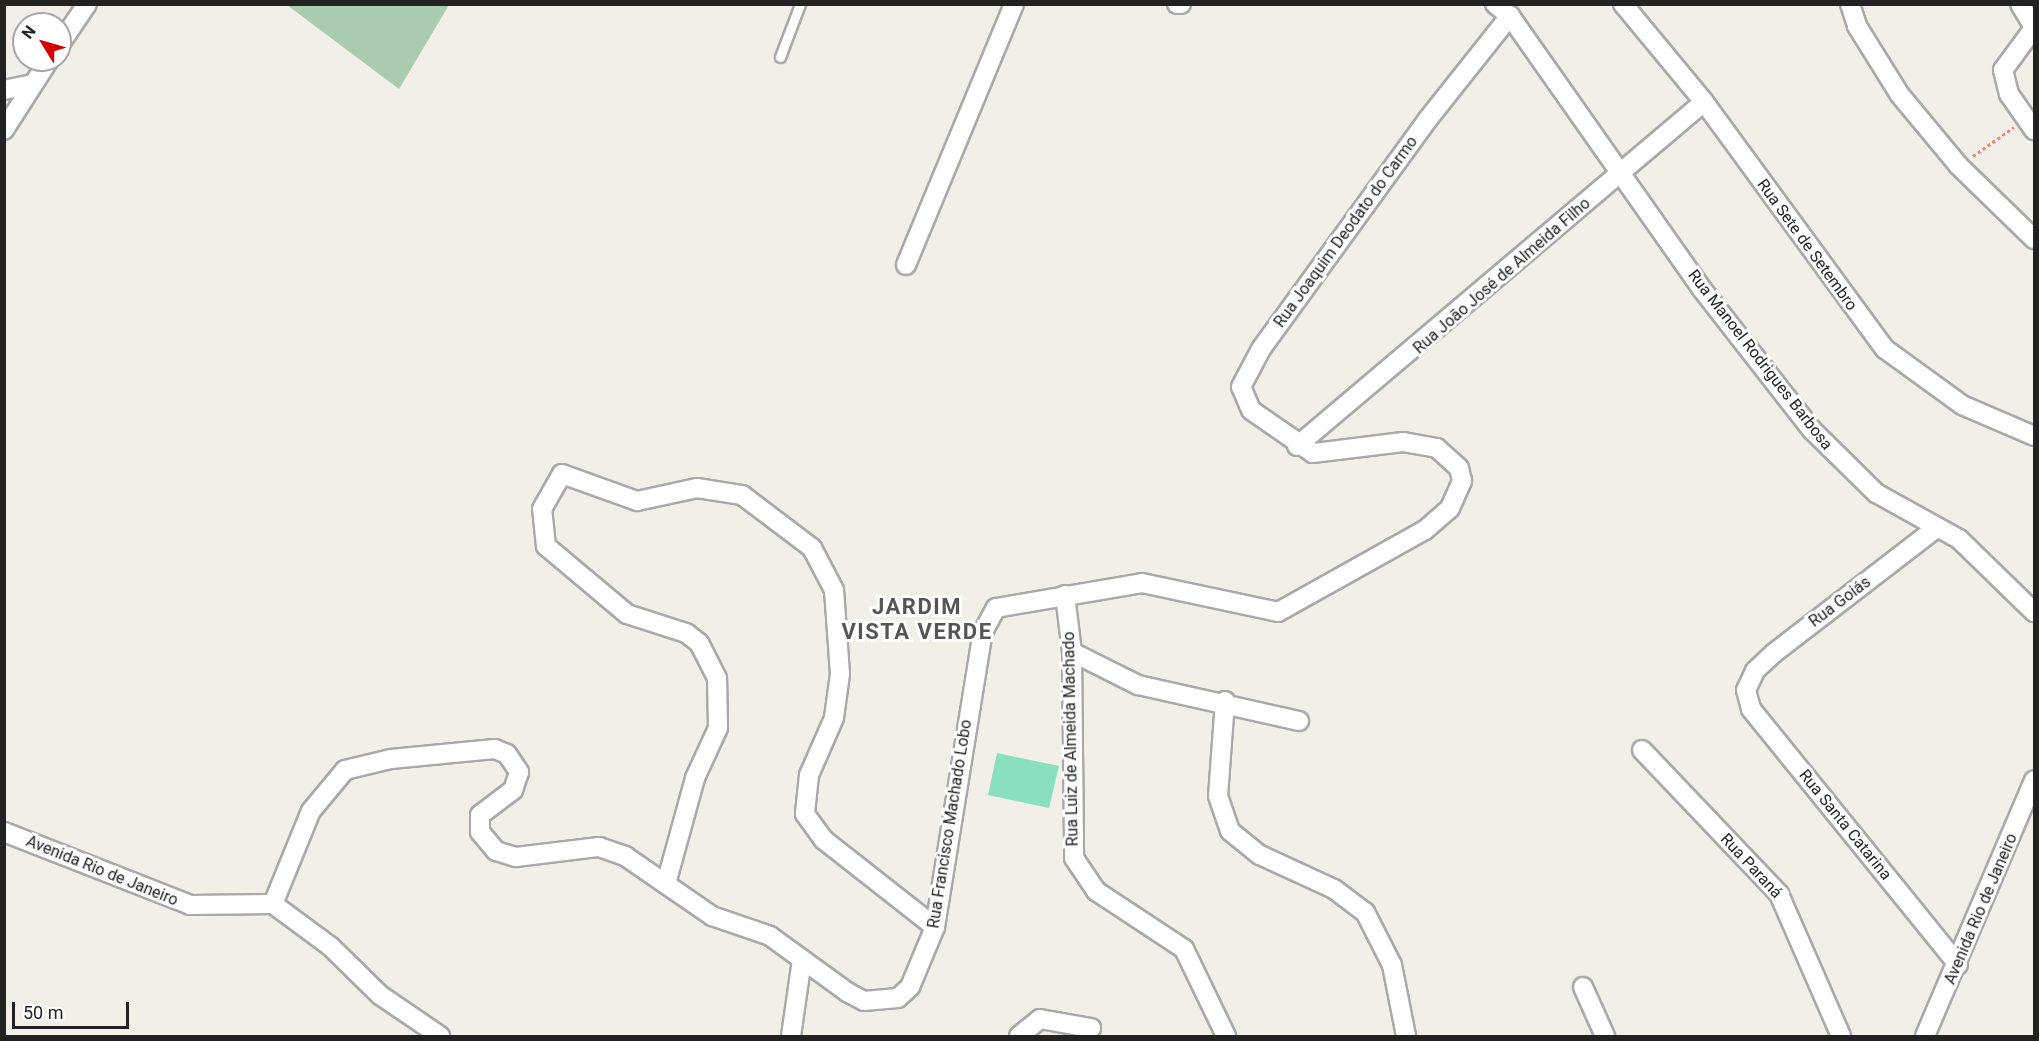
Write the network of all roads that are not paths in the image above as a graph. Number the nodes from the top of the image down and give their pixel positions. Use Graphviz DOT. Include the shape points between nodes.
graph roads {
  1 [pos="87,4"];
  2 [pos="800,4"];
  3 [pos="1014,4"];
  4 [pos="1623,4"];
  5 [pos="1850,4"];
  6 [pos="2020,4"];
  7 [pos="1503,10"];
  8 [pos="72,26"];
  9 [pos="2034,27"];
  10 [pos="780,57"];
  11 [pos="41,72"];
  12 [pos="33,84"];
  13 [pos="4,90"];
  14 [pos="1704,102"];
  15 [pos="2030,124"];
  16 [pos="4,130"];
  17 [pos="1621,174"];
  18 [pos="2034,239"];
  19 [pos="906,265"];
  20 [pos="2034,436"];
  21 [pos="1297,446"];
  22 [pos="1935,529"];
  23 [pos="1065,595"];
  24 [pos="2034,612"];
  25 [pos="1072,652"];
  26 [pos="1748,680"];
  27 [pos="1226,701"];
  28 [pos="1299,721"];
  29 [pos="1642,750"];
  30 [pos="2034,780"];
  31 [pos="4,832"];
  32 [pos="667,880"];
  33 [pos="273,904"];
  34 [pos="935,927"];
  35 [pos="801,960"];
  36 [pos="1958,965"];
  37 [pos="1583,987"];
  38 [pos="1091,1028"];
  39 [pos="1223,1030"];
  40 [pos="440,1036"];
  41 [pos="791,1036"];
  42 [pos="1019,1036"];
  43 [pos="1406,1036"];
  44 [pos="1605,1036"];
  45 [pos="1840,1036"];
  46 [pos="1925,1036"];
  1 -- 8 [label="street"];
  2 -- 10 [label="lane"];
  3 -- 19 [label="street" via="969,120 940,174"];
  4 -- 14 [label="street, Rua Sete de Setembro"];
  5 -- 18 [label="street" via="1857,26 1900,96 1959,166"];
  6 -- 9 [label="street"];
  7 -- 17 [label="street, Rua Manoel Rodrigues Barbosa"];
  7 -- 21 [label="street, Rua Joaquim Deodato do Carmo" via="1245,373 1241,387 1251,410"];
  9 -- 15 [label="street" via="2003,70 2009,94"];
  11 -- 12 [label="street"];
  12 -- 13 [label="street"];
  12 -- 16 [label="street"];
  14 -- 17 [label="street, Rua João José de Almeida Filho"];
  14 -- 20 [label="street, Rua Sete de Setembro" via="1885,349 1962,405"];
  17 -- 21 [label="street, Rua João José de Almeida Filho"];
  17 -- 22 [label="street, Rua Manoel Rodrigues Barbosa" via="1812,430 1876,493"];
  21 -- 23 [label="street" via="1325,454 1418,443 1450,456 1462,482 1450,508 1425,530 1293,608 1264,613 1168,584 1107,585"];
  22 -- 24 [label="street, Rua Manoel Rodrigues Barbosa" via="1973,550"];
  22 -- 26 [label="street, Rua Goiás" via="1790,640"];
  23 -- 25 [label="street, Rua Luiz de Almeida Machado"];
  23 -- 34 [label="street, Rua Francisco Machado Lobo" via="1006,603 989,615 958,767"];
  25 -- 27 [label="street" via="1138,685"];
  25 -- 39 [label="street, Rua Luiz de Almeida Machado" via="1074,858 1096,891 1184,949"];
  26 -- 36 [label="street, Rua Santa Catarina" via="1751,710"];
  27 -- 28 [label="street"];
  27 -- 43 [label="street" via="1218,796 1230,831 1260,855 1353,900 1375,926 1392,965"];
  29 -- 45 [label="street, Rua Paraná" via="1779,894"];
  30 -- 36 [label="street, Avenida Rio de Janeiro"];
  31 -- 33 [label="street, Avenida Rio de Janeiro" via="190,905"];
  32 -- 33 [label="street, Rua Francisco Machado Lobo" via="599,847 516,857 496,850 480,832 480,815 513,789 519,772 507,754 495,749 391,759 345,770 311,811"];
  32 -- 34 [label="street" via="695,778 718,728 717,678 699,643 686,633 627,614 546,546 542,509 562,474 637,501 697,488 742,495 812,548 834,590 840,674 834,718 809,775 805,814 824,840"];
  32 -- 35 [label="street, Rua Francisco Machado Lobo" via="712,916 770,936"];
  33 -- 40 [label="street" via="330,946 380,995"];
  34 -- 35 [label="street, Rua Francisco Machado Lobo" via="910,987 882,1002 846,992"];
  35 -- 41 [label="street"];
  36 -- 46 [label="street, Avenida Rio de Janeiro"];
  37 -- 44 [label="street"];
  38 -- 42 [label="street" via="1040,1019"];
}
